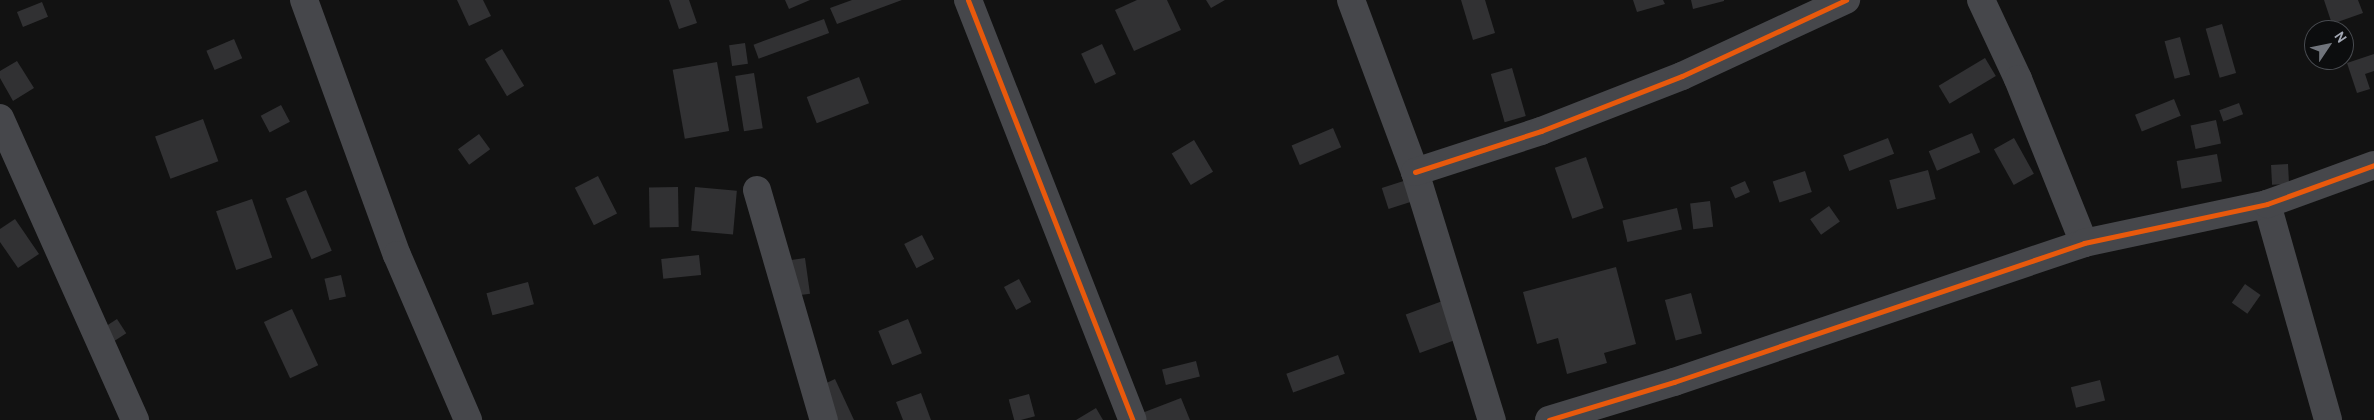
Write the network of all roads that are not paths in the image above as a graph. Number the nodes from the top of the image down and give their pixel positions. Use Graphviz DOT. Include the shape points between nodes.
graph roads {
  1 [pos="304,0"];
  2 [pos="968,0"];
  3 [pos="1351,0"];
  4 [pos="1846,0"];
  5 [pos="1981,0"];
  6 [pos="0,118"];
  7 [pos="2374,165"];
  8 [pos="1415,172"];
  9 [pos="757,190"];
  10 [pos="2267,204"];
  11 [pos="2084,243"];
  12 [pos="135,420"];
  13 [pos="468,420"];
  14 [pos="824,420"];
  15 [pos="1134,420"];
  16 [pos="1492,420"];
  17 [pos="1549,420"];
  18 [pos="2328,420"];
  1 -- 13 [label="street" via="397,255"];
  2 -- 15 [label="street"];
  3 -- 8 [label="street"];
  4 -- 8 [label="street" via="1682,76 1541,131"];
  5 -- 11 [label="street" via="2018,79"];
  6 -- 12 [label="street"];
  7 -- 10 [label="street"];
  8 -- 16 [label="street"];
  9 -- 14 [label="street"];
  10 -- 11 [label="street"];
  10 -- 18 [label="street"];
  11 -- 17 [label="street" via="1674,382"];
}
